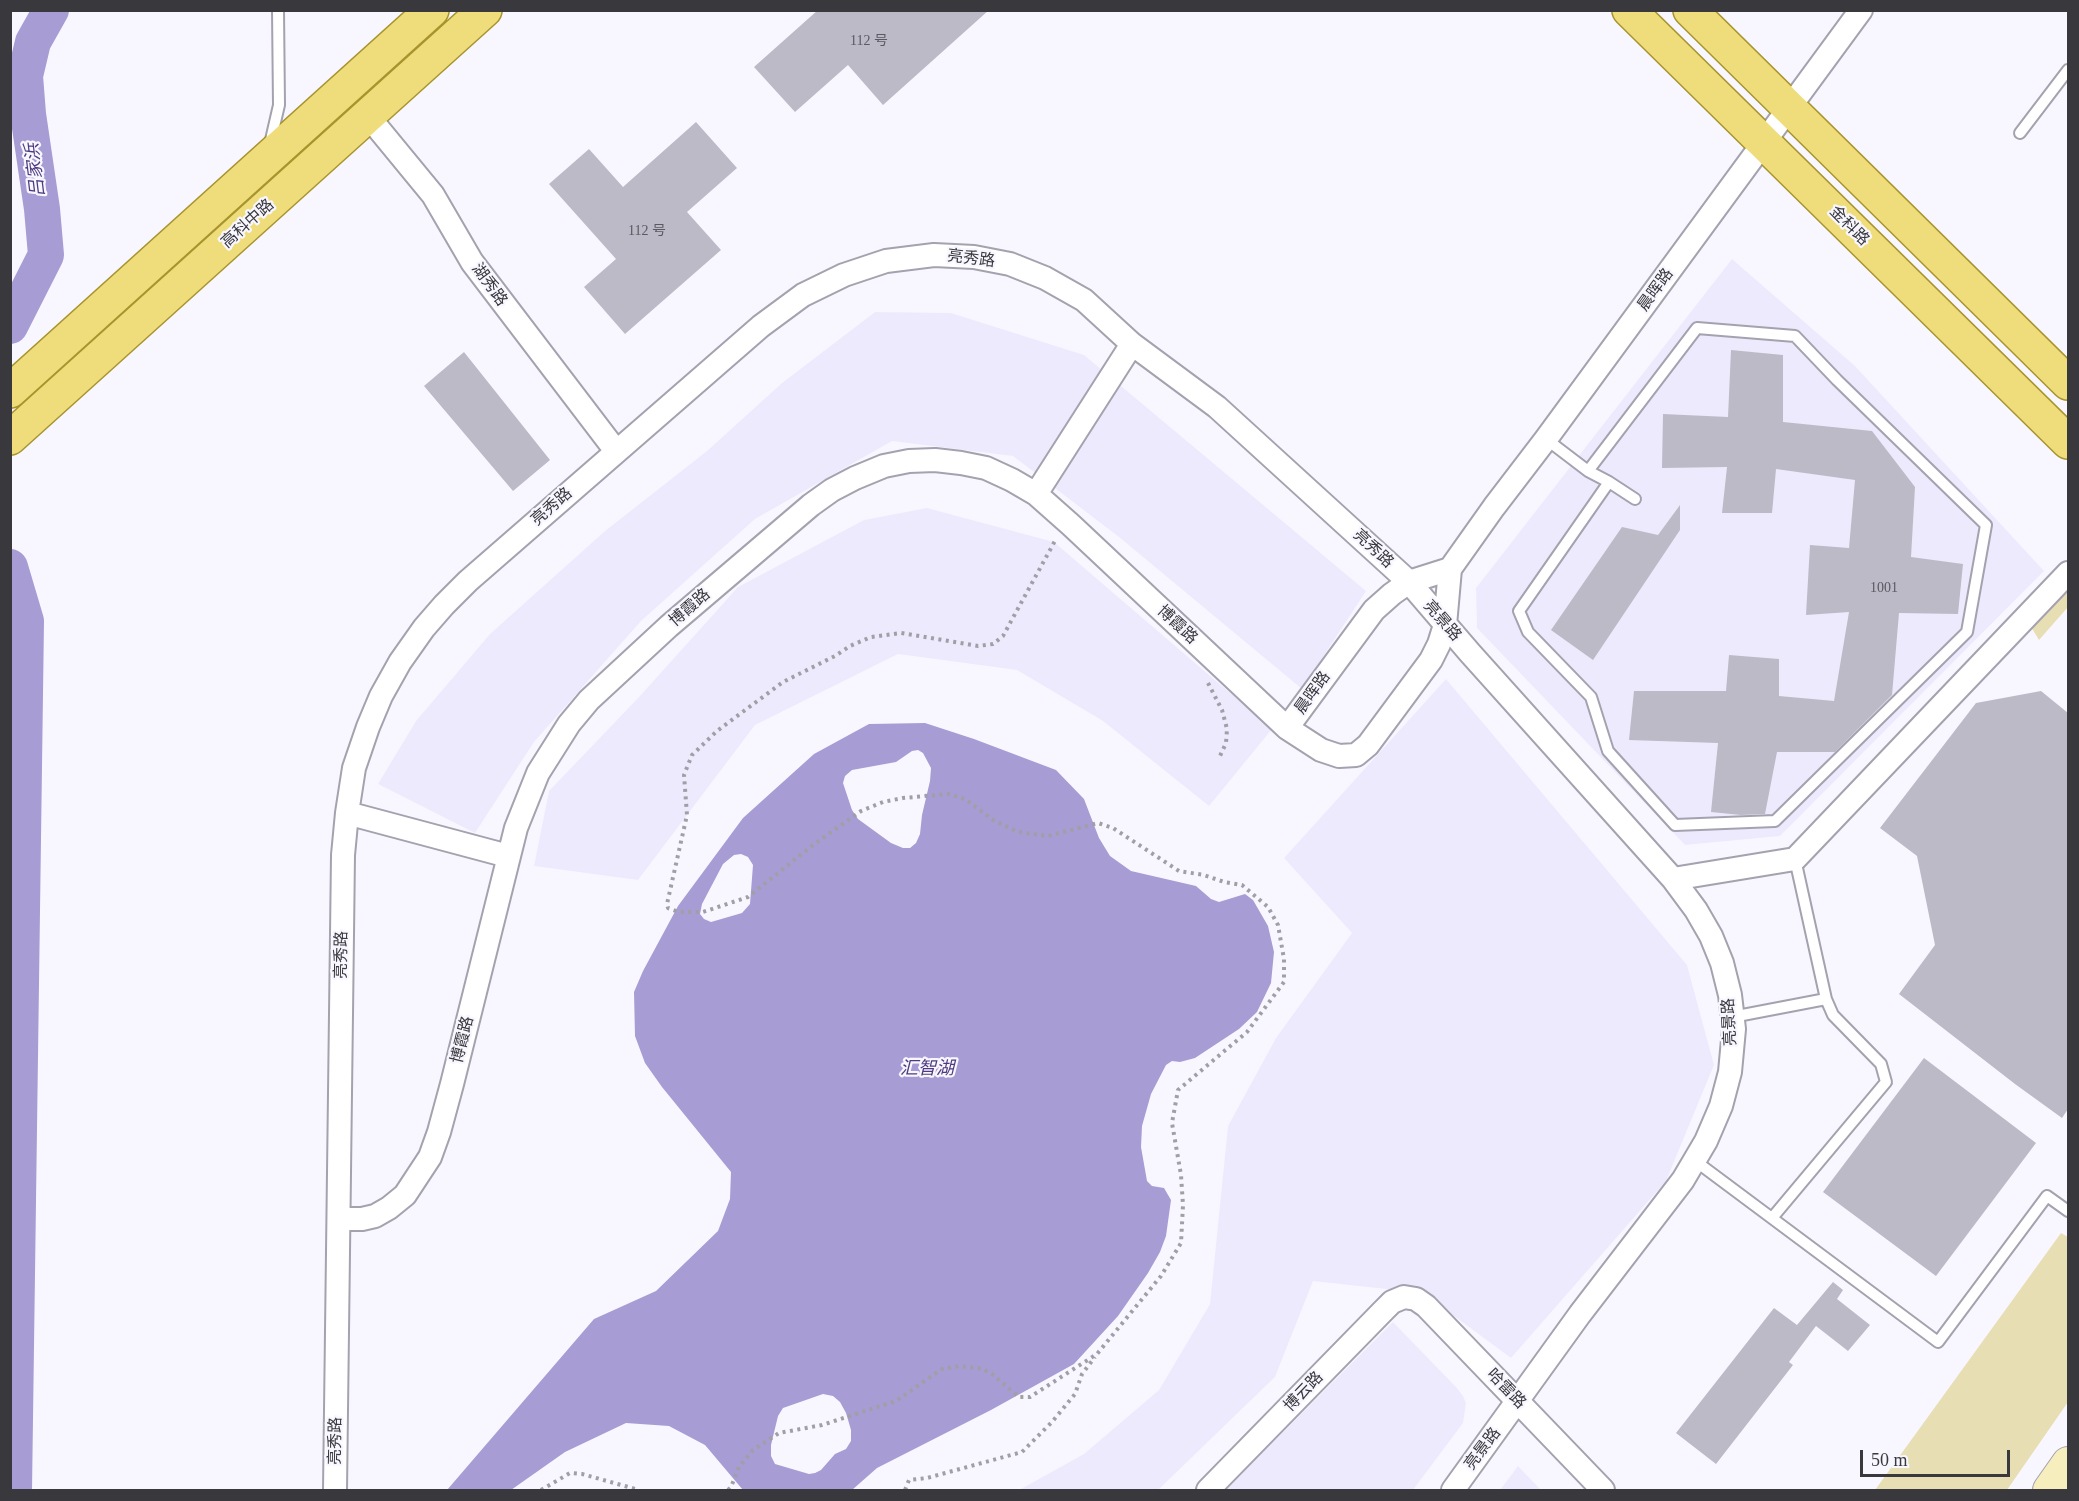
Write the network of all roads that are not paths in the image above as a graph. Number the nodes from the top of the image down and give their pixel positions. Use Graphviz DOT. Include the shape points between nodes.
graph roads {
  1 [pos="278,10"];
  2 [pos="432,10"];
  3 [pos="485,10"];
  4 [pos="1629,10"];
  5 [pos="1690,10"];
  6 [pos="1861,10"];
  7 [pos="2068,70"];
  8 [pos="1789,109"];
  9 [pos="368,116"];
  10 [pos="2020,133"];
  11 [pos="1764,142"];
  12 [pos="266,160"];
  13 [pos="1132,344"];
  14 [pos="2068,383"];
  15 [pos="10,391"];
  16 [pos="10,438"];
  17 [pos="1546,439"];
  18 [pos="2068,442"];
  19 [pos="616,451"];
  20 [pos="1588,471"];
  21 [pos="1609,482"];
  22 [pos="1036,494"];
  23 [pos="1635,499"];
  24 [pos="1450,569"];
  25 [pos="2068,573"];
  26 [pos="1409,582"];
  27 [pos="1445,625"];
  28 [pos="1287,728"];
  29 [pos="347,813"];
  30 [pos="508,856"];
  31 [pos="1795,859"];
  32 [pos="1673,879"];
  33 [pos="1826,999"];
  34 [pos="1732,1017"];
  35 [pos="1694,1161"];
  36 [pos="2068,1211"];
  37 [pos="1772,1218"];
  38 [pos="339,1219"];
  39 [pos="1404,1297"];
  40 [pos="1518,1402"];
  41 [pos="2068,1463"];
  42 [pos="335,1491"];
  43 [pos="1208,1491"];
  44 [pos="1453,1491"];
  45 [pos="1603,1491"];
  46 [pos="2049,1491"];
  1 -- 12 [label="lane" via="279,105"];
  2 -- 12 [label="main road"];
  3 -- 9 [label="main road, 高科中路"];
  4 -- 11 [label="main road, 金科路"];
  5 -- 8 [label="main road"];
  6 -- 8 [label="street, 晨晖路"];
  7 -- 10 [label="lane"];
  8 -- 11 [label="street, 晨晖路"];
  8 -- 14 [label="main road"];
  9 -- 16 [label="main road, 高科中路"];
  9 -- 19 [label="street, 湖秀路" via="433,195 472,262"];
  11 -- 17 [label="street, 晨晖路"];
  11 -- 18 [label="main road, 金科路"];
  12 -- 15 [label="main road"];
  13 -- 19 [label="street, 亮秀路" via="1084,300 1010,264 934,255 886,261 843,275 803,296 760,326"];
  13 -- 22 [label="street"];
  13 -- 26 [label="street, 亮秀路" via="1217,407"];
  17 -- 20 [label="lane"];
  17 -- 24 [label="street, 晨晖路"];
  19 -- 29 [label="street, 亮秀路" via="468,581 424,628 400,662 368,727 354,768"];
  20 -- 21 [label="lane"];
  20 -- 21 [label="lane" via="1696,328 1795,336 1986,525 1967,632 1775,822 1675,825 1608,751 1591,697 1528,632 1519,611"];
  21 -- 23 [label="lane"];
  22 -- 28 [label="street, 博霞路"];
  22 -- 30 [label="street, 博霞路" via="986,468 935,460 884,466 832,490 669,626 568,723 538,773"];
  24 -- 26 [label="street, 晨晖路"];
  24 -- 27 [label="street, 晨晖路"];
  25 -- 31 [label="street"];
  26 -- 27 [label="street, 亮景路"];
  26 -- 28 [label="street, 晨晖路" via="1374,609"];
  27 -- 28 [label="street, 晨晖路" via="1431,660 1368,745 1356,754 1339,756 1321,750"];
  27 -- 32 [label="street, 亮景路"];
  29 -- 30 [label="street"];
  29 -- 38 [label="street, 亮秀路" via="343,855"];
  30 -- 38 [label="street, 博霞路" via="430,1157 405,1195 389,1208 362,1219"];
  31 -- 32 [label="street"];
  31 -- 33 [label="lane"];
  32 -- 34 [label="street, 亮景路" via="1711,936 1722,963"];
  33 -- 34 [label="lane"];
  33 -- 37 [label="lane" via="1833,1015 1881,1064 1886,1083"];
  34 -- 35 [label="street, 亮景路" via="1730,1072 1721,1106"];
  35 -- 37 [label="lane"];
  35 -- 40 [label="street, 亮景路"];
  36 -- 37 [label="lane" via="2047,1196 1938,1342"];
  38 -- 42 [label="street, 亮秀路"];
  39 -- 40 [label="street, 哈雷路" via="1426,1306"];
  39 -- 43 [label="street, 博云路" via="1392,1302"];
  40 -- 44 [label="street, 亮景路"];
  40 -- 45 [label="street, 哈雷路"];
  41 -- 46 [label="main road"];
}
